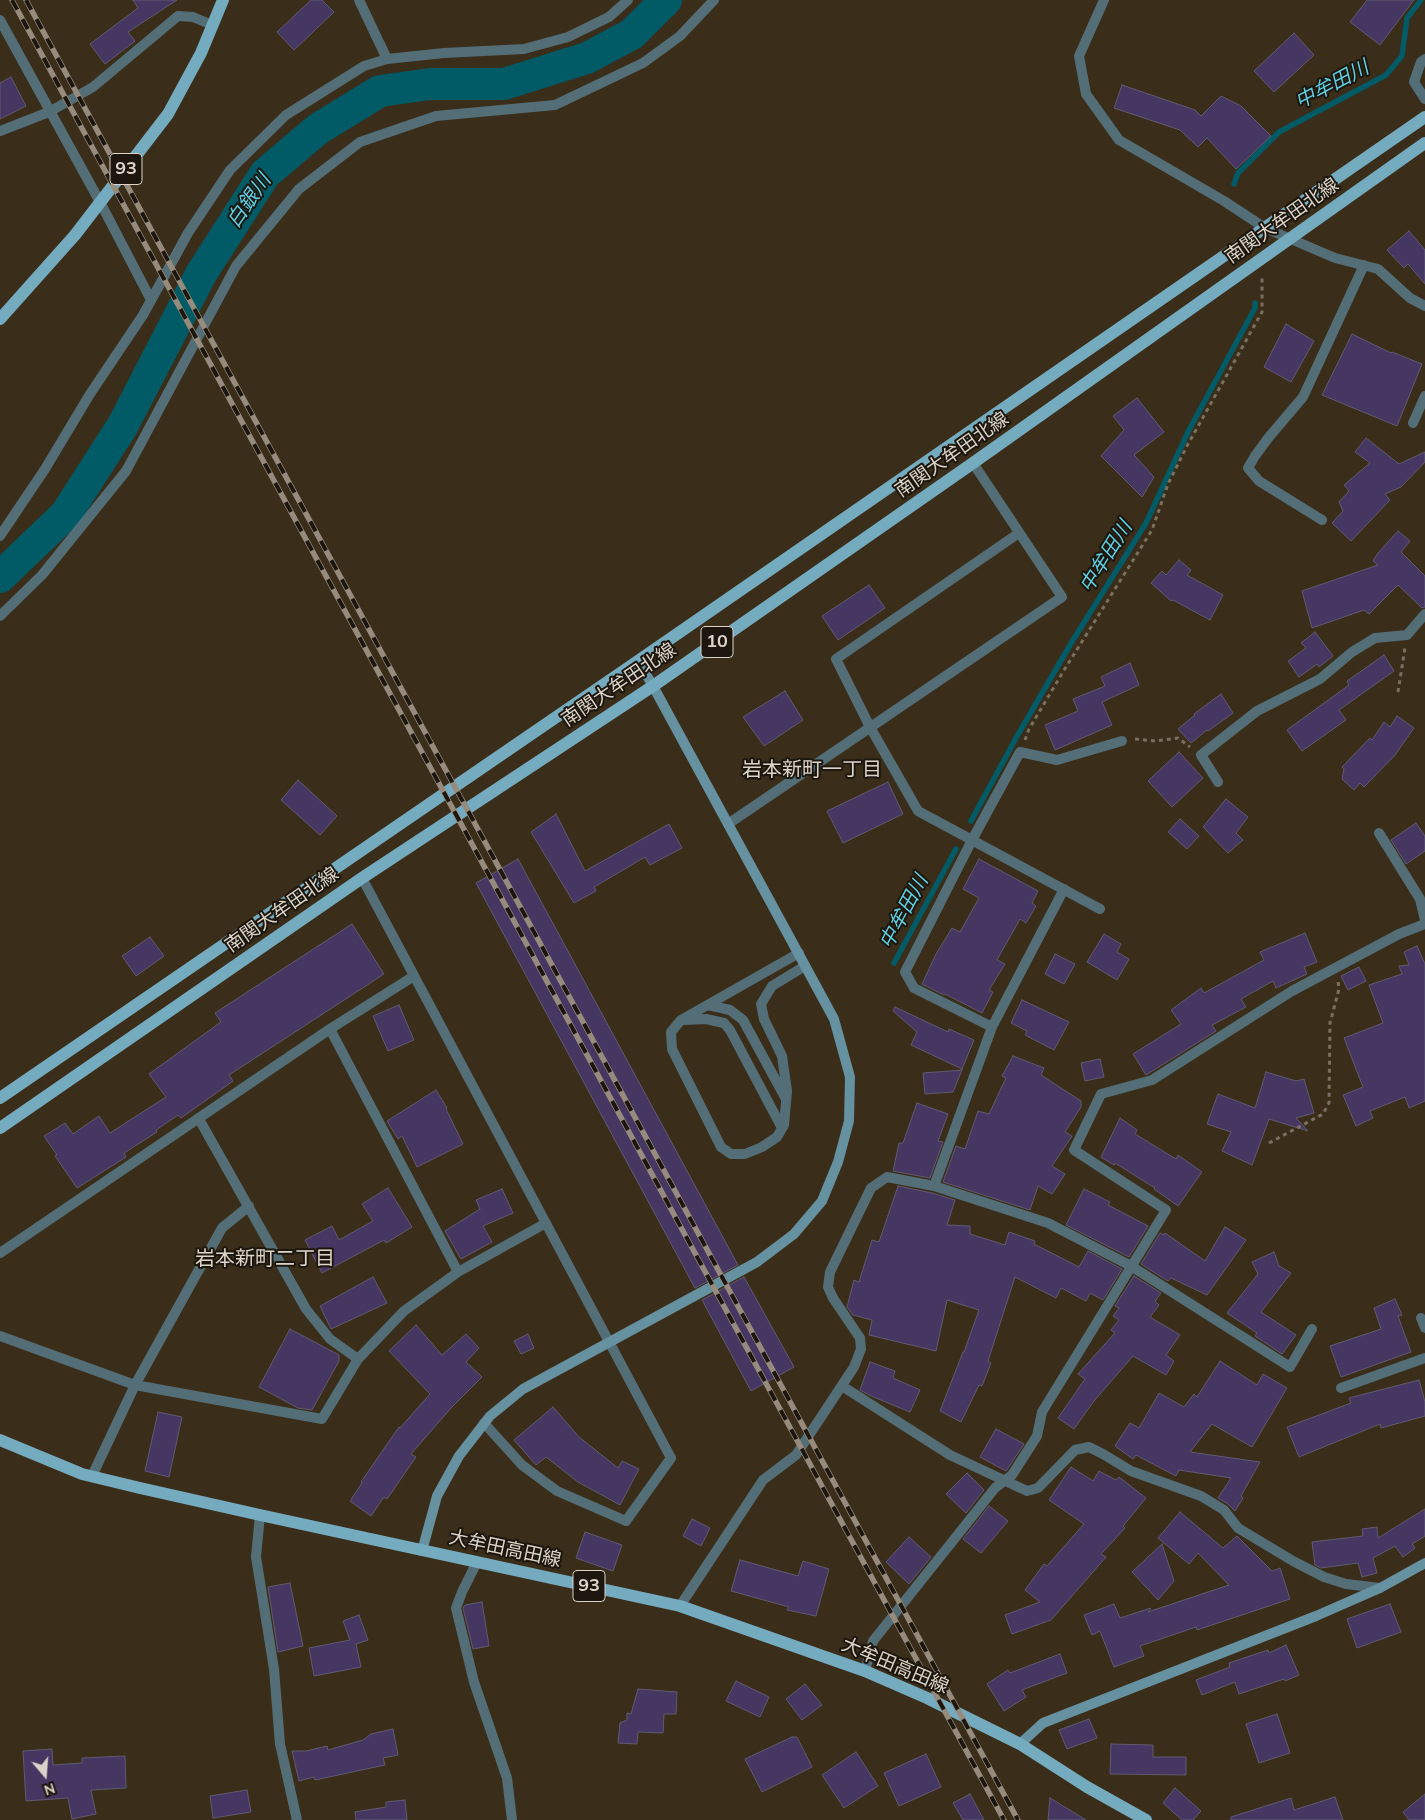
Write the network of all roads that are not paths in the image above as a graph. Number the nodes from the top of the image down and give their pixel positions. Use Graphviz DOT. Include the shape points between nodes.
graph roads {
  1 [pos="224,0"];
  2 [pos="360,0"];
  3 [pos="628,0"];
  4 [pos="714,0"];
  5 [pos="1104,0"];
  6 [pos="0,20"];
  7 [pos="212,25"];
  8 [pos="387,59"];
  9 [pos="1425,59"];
  10 [pos="1425,99"];
  11 [pos="49,112"];
  12 [pos="1425,117"];
  13 [pos="0,131"];
  14 [pos="1425,143"];
  15 [pos="100,202"];
  16 [pos="1265,228"];
  17 [pos="1290,238"];
  18 [pos="1364,265"];
  19 [pos="151,300"];
  20 [pos="1425,306"];
  21 [pos="0,319"];
  22 [pos="1425,396"];
  23 [pos="1413,424"];
  24 [pos="973,463"];
  25 [pos="1322,520"];
  26 [pos="1019,533"];
  27 [pos="0,536"];
  28 [pos="1425,614"];
  29 [pos="0,616"];
  30 [pos="638,662"];
  31 [pos="653,686"];
  32 [pos="870,727"];
  33 [pos="1122,740"];
  34 [pos="1218,782"];
  35 [pos="728,824"];
  36 [pos="1379,833"];
  37 [pos="972,840"];
  38 [pos="362,878"];
  39 [pos="1064,889"];
  40 [pos="1100,909"];
  41 [pos="1425,920"];
  42 [pos="1425,924"];
  43 [pos="799,953"];
  44 [pos="806,966"];
  45 [pos="414,976"];
  46 [pos="708,1005"];
  47 [pos="681,1020"];
  48 [pos="992,1027"];
  49 [pos="330,1029"];
  50 [pos="0,1098"];
  51 [pos="786,1099"];
  52 [pos="199,1119"];
  53 [pos="0,1128"];
  54 [pos="782,1128"];
  55 [pos="934,1186"];
  56 [pos="249,1206"];
  57 [pos="546,1223"];
  58 [pos="0,1253"];
  59 [pos="1131,1266"];
  60 [pos="458,1272"];
  61 [pos="1421,1318"];
  62 [pos="1425,1328"];
  63 [pos="1312,1329"];
  64 [pos="0,1336"];
  65 [pos="610,1342"];
  66 [pos="1425,1358"];
  67 [pos="358,1360"];
  68 [pos="135,1385"];
  69 [pos="842,1386"];
  70 [pos="1341,1388"];
  71 [pos="484,1424"];
  72 [pos="0,1440"];
  73 [pos="92,1476"];
  74 [pos="1005,1480"];
  75 [pos="260,1515"];
  76 [pos="422,1551"];
  77 [pos="477,1562"];
  78 [pos="1425,1563"];
  79 [pos="1380,1588"];
  80 [pos="680,1606"];
  81 [pos="865,1672"];
  82 [pos="1020,1744"];
  83 [pos="297,1820"];
  84 [pos="512,1820"];
  85 [pos="1146,1820"];
  1 -- 7 [label="main road, 93"];
  2 -- 8 [label="street"];
  3 -- 8 [label="street" via="609,17 568,37 524,49"];
  4 -- 29 [label="street" via="680,36 643,64 555,105 436,116 360,142 299,189 236,266 126,471 42,575"];
  5 -- 16 [label="street" via="1079,56 1086,94 1104,122 1119,140"];
  6 -- 11 [label="street"];
  7 -- 11 [label="street" via="193,17 178,16 93,86"];
  7 -- 15 [label="main road, 93" via="168,114"];
  8 -- 19 [label="street" via="364,66 286,115 230,170 188,234"];
  9 -- 10 [label="street" via="1414,82"];
  11 -- 13 [label="street"];
  11 -- 15 [label="street"];
  12 -- 16 [label="main road, 南関大牟田北線 / 10"];
  14 -- 17 [label="main road, 南関大牟田北線 / 10"];
  15 -- 19 [label="street"];
  15 -- 21 [label="main road, 93"];
  16 -- 17 [label="street"];
  16 -- 30 [label="main road, 南関大牟田北線 / 10"];
  17 -- 18 [label="street" via="1335,258"];
  17 -- 24 [label="main road, 南関大牟田北線 / 10"];
  18 -- 20 [label="street" via="1378,269 1410,298"];
  18 -- 25 [label="street" via="1303,398 1269,437 1248,468 1259,481"];
  19 -- 27 [label="street"];
  22 -- 23 [label="street"];
  24 -- 26 [label="street"];
  24 -- 31 [label="main road, 南関大牟田北線 / 10"];
  26 -- 32 [label="street" via="836,659"];
  26 -- 32 [label="street" via="1062,597"];
  28 -- 34 [label="street" via="1407,635 1375,638 1352,652 1320,679 1257,711 1201,755"];
  30 -- 31 [label="street"];
  30 -- 50 [label="main road, 南関大牟田北線 / 10"];
  31 -- 35 [label="street"];
  31 -- 38 [label="main road, 南関大牟田北線 / 10"];
  32 -- 35 [label="street"];
  32 -- 37 [label="street" via="918,811"];
  33 -- 37 [label="street" via="1057,760 1020,752"];
  35 -- 43 [label="street"];
  36 -- 41 [label="street" via="1420,899"];
  37 -- 39 [label="street"];
  37 -- 48 [label="street" via="905,972 914,988"];
  38 -- 45 [label="street"];
  38 -- 53 [label="main road, 南関大牟田北線 / 10"];
  39 -- 40 [label="street"];
  39 -- 48 [label="street"];
  42 -- 59 [label="street" via="1399,934 1292,991 1152,1080 1101,1094 1074,1150 1166,1210"];
  43 -- 44 [label="street"];
  43 -- 46 [label="street"];
  44 -- 51 [label="street" via="772,986 760,1004 782,1056"];
  44 -- 65 [label="street" via="834,1019 850,1077 849,1121 838,1162 822,1201 794,1234 757,1262"];
  45 -- 49 [label="street"];
  45 -- 57 [label="street"];
  46 -- 47 [label="street"];
  46 -- 51 [label="street" via="730,1010 743,1020"];
  47 -- 54 [label="street" via="706,1019 724,1023"];
  47 -- 54 [label="street" via="671,1032 672,1049 721,1147 731,1154 745,1154 777,1137"];
  48 -- 55 [label="street"];
  49 -- 52 [label="street"];
  49 -- 60 [label="street"];
  51 -- 54 [label="street"];
  52 -- 56 [label="street"];
  52 -- 58 [label="street"];
  55 -- 59 [label="street" via="1048,1223"];
  55 -- 69 [label="street" via="887,1177 871,1188 830,1272 828,1287 860,1338 854,1367"];
  56 -- 67 [label="street" via="306,1310 330,1339"];
  56 -- 68 [label="street" via="222,1228"];
  57 -- 60 [label="street"];
  57 -- 65 [label="street"];
  59 -- 63 [label="street" via="1290,1367"];
  59 -- 74 [label="street" via="1042,1412 1037,1436 1012,1475"];
  60 -- 67 [label="street" via="404,1311"];
  61 -- 62 [label="street"];
  64 -- 68 [label="street"];
  65 -- 71 [label="street" via="523,1389"];
  65 -- 71 [label="street" via="671,1458 626,1522 556,1491 522,1465"];
  66 -- 70 [label="street"];
  67 -- 68 [label="street" via="322,1419"];
  68 -- 73 [label="street"];
  69 -- 74 [label="street" via="950,1454"];
  69 -- 80 [label="street" via="796,1455 763,1480"];
  71 -- 76 [label="street" via="459,1456 437,1496"];
  72 -- 73 [label="main road, 大牟田高田線 / 93"];
  73 -- 75 [label="main road, 大牟田高田線 / 93"];
  74 -- 79 [label="street" via="1027,1491 1038,1488 1075,1450 1089,1447 1130,1471 1201,1496 1224,1510 1238,1528 1324,1577 1346,1584"];
  74 -- 81 [label="street" via="967,1522 873,1641"];
  75 -- 76 [label="main road, 大牟田高田線 / 93"];
  75 -- 83 [label="street" via="256,1557 274,1669 280,1744"];
  76 -- 77 [label="main road, 大牟田高田線 / 93"];
  77 -- 80 [label="main road, 大牟田高田線 / 93"];
  77 -- 84 [label="street" via="456,1608 474,1682 507,1778"];
  78 -- 79 [label="street"];
  79 -- 82 [label="street" via="1212,1658 1043,1723"];
  80 -- 81 [label="main road, 大牟田高田線 / 93"];
  81 -- 82 [label="main road, 大牟田高田線 / 93" via="927,1698"];
  82 -- 85 [label="main road, 大牟田高田線 / 93"];
}
